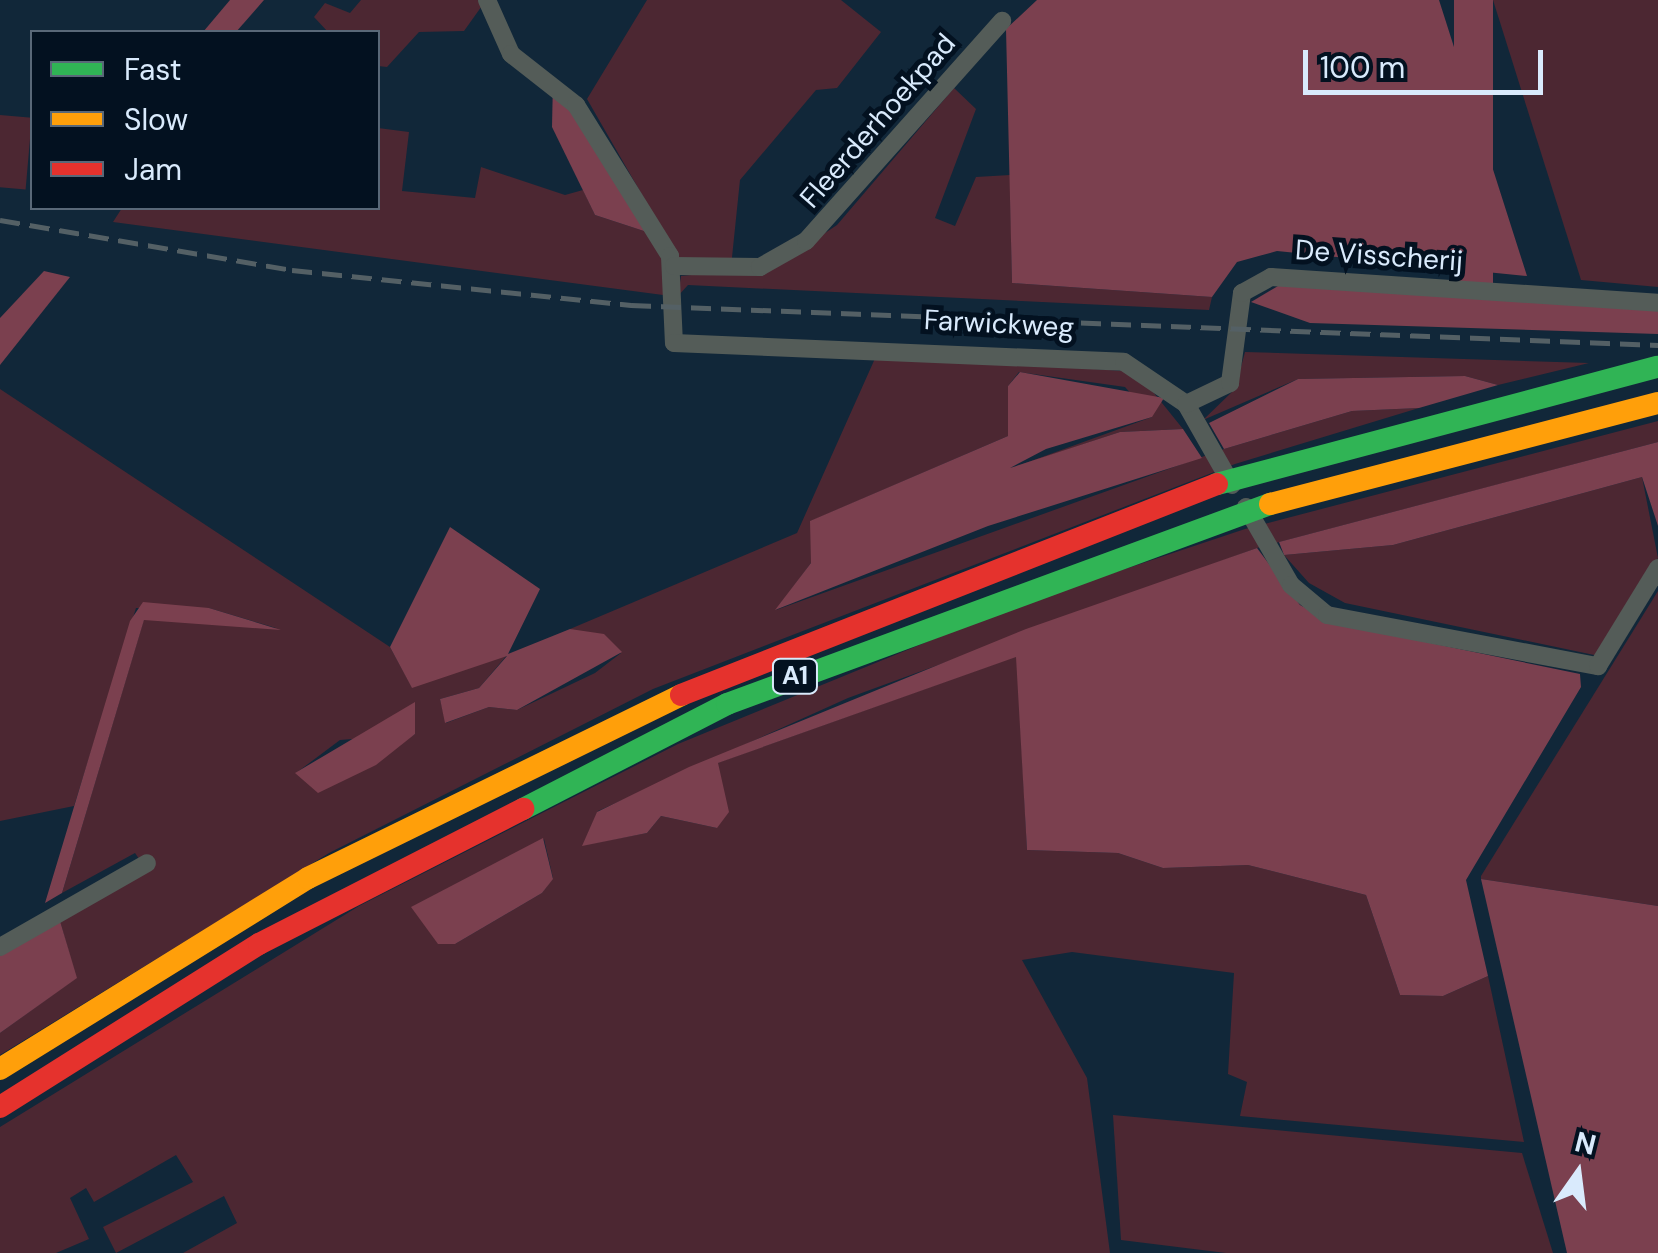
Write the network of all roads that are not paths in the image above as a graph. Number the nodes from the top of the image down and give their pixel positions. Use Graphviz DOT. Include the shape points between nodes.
graph roads {
  1 [pos="487,0"];
  2 [pos="1002,22"];
  3 [pos="674,266"];
  4 [pos="1658,302"];
  5 [pos="1658,367"];
  6 [pos="1658,403"];
  7 [pos="1186,404"];
  8 [pos="1658,568"];
  9 [pos="147,863"];
  10 [pos="0,947"];
  11 [pos="0,1069"];
  12 [pos="0,1107"];
  1 -- 3 [label="street" via="511,54 590,124"];
  2 -- 3 [label="street, Fleerderhoekpad" via="806,241 760,267"];
  3 -- 7 [label="street, Farwickweg" via="668,329 681,346 1094,356 1138,368"];
  4 -- 7 [label="street, De Visscherij" via="1258,280 1242,293 1230,384"];
  5 -- 11 [label="highway, A1" via="1217,484 773,650 308,878"];
  6 -- 12 [label="highway, A1" via="1203,521 727,704 259,944"];
  7 -- 8 [label="street, Farwickweg" via="1291,585 1328,615 1598,666"];
  9 -- 10 [label="street"];
}
